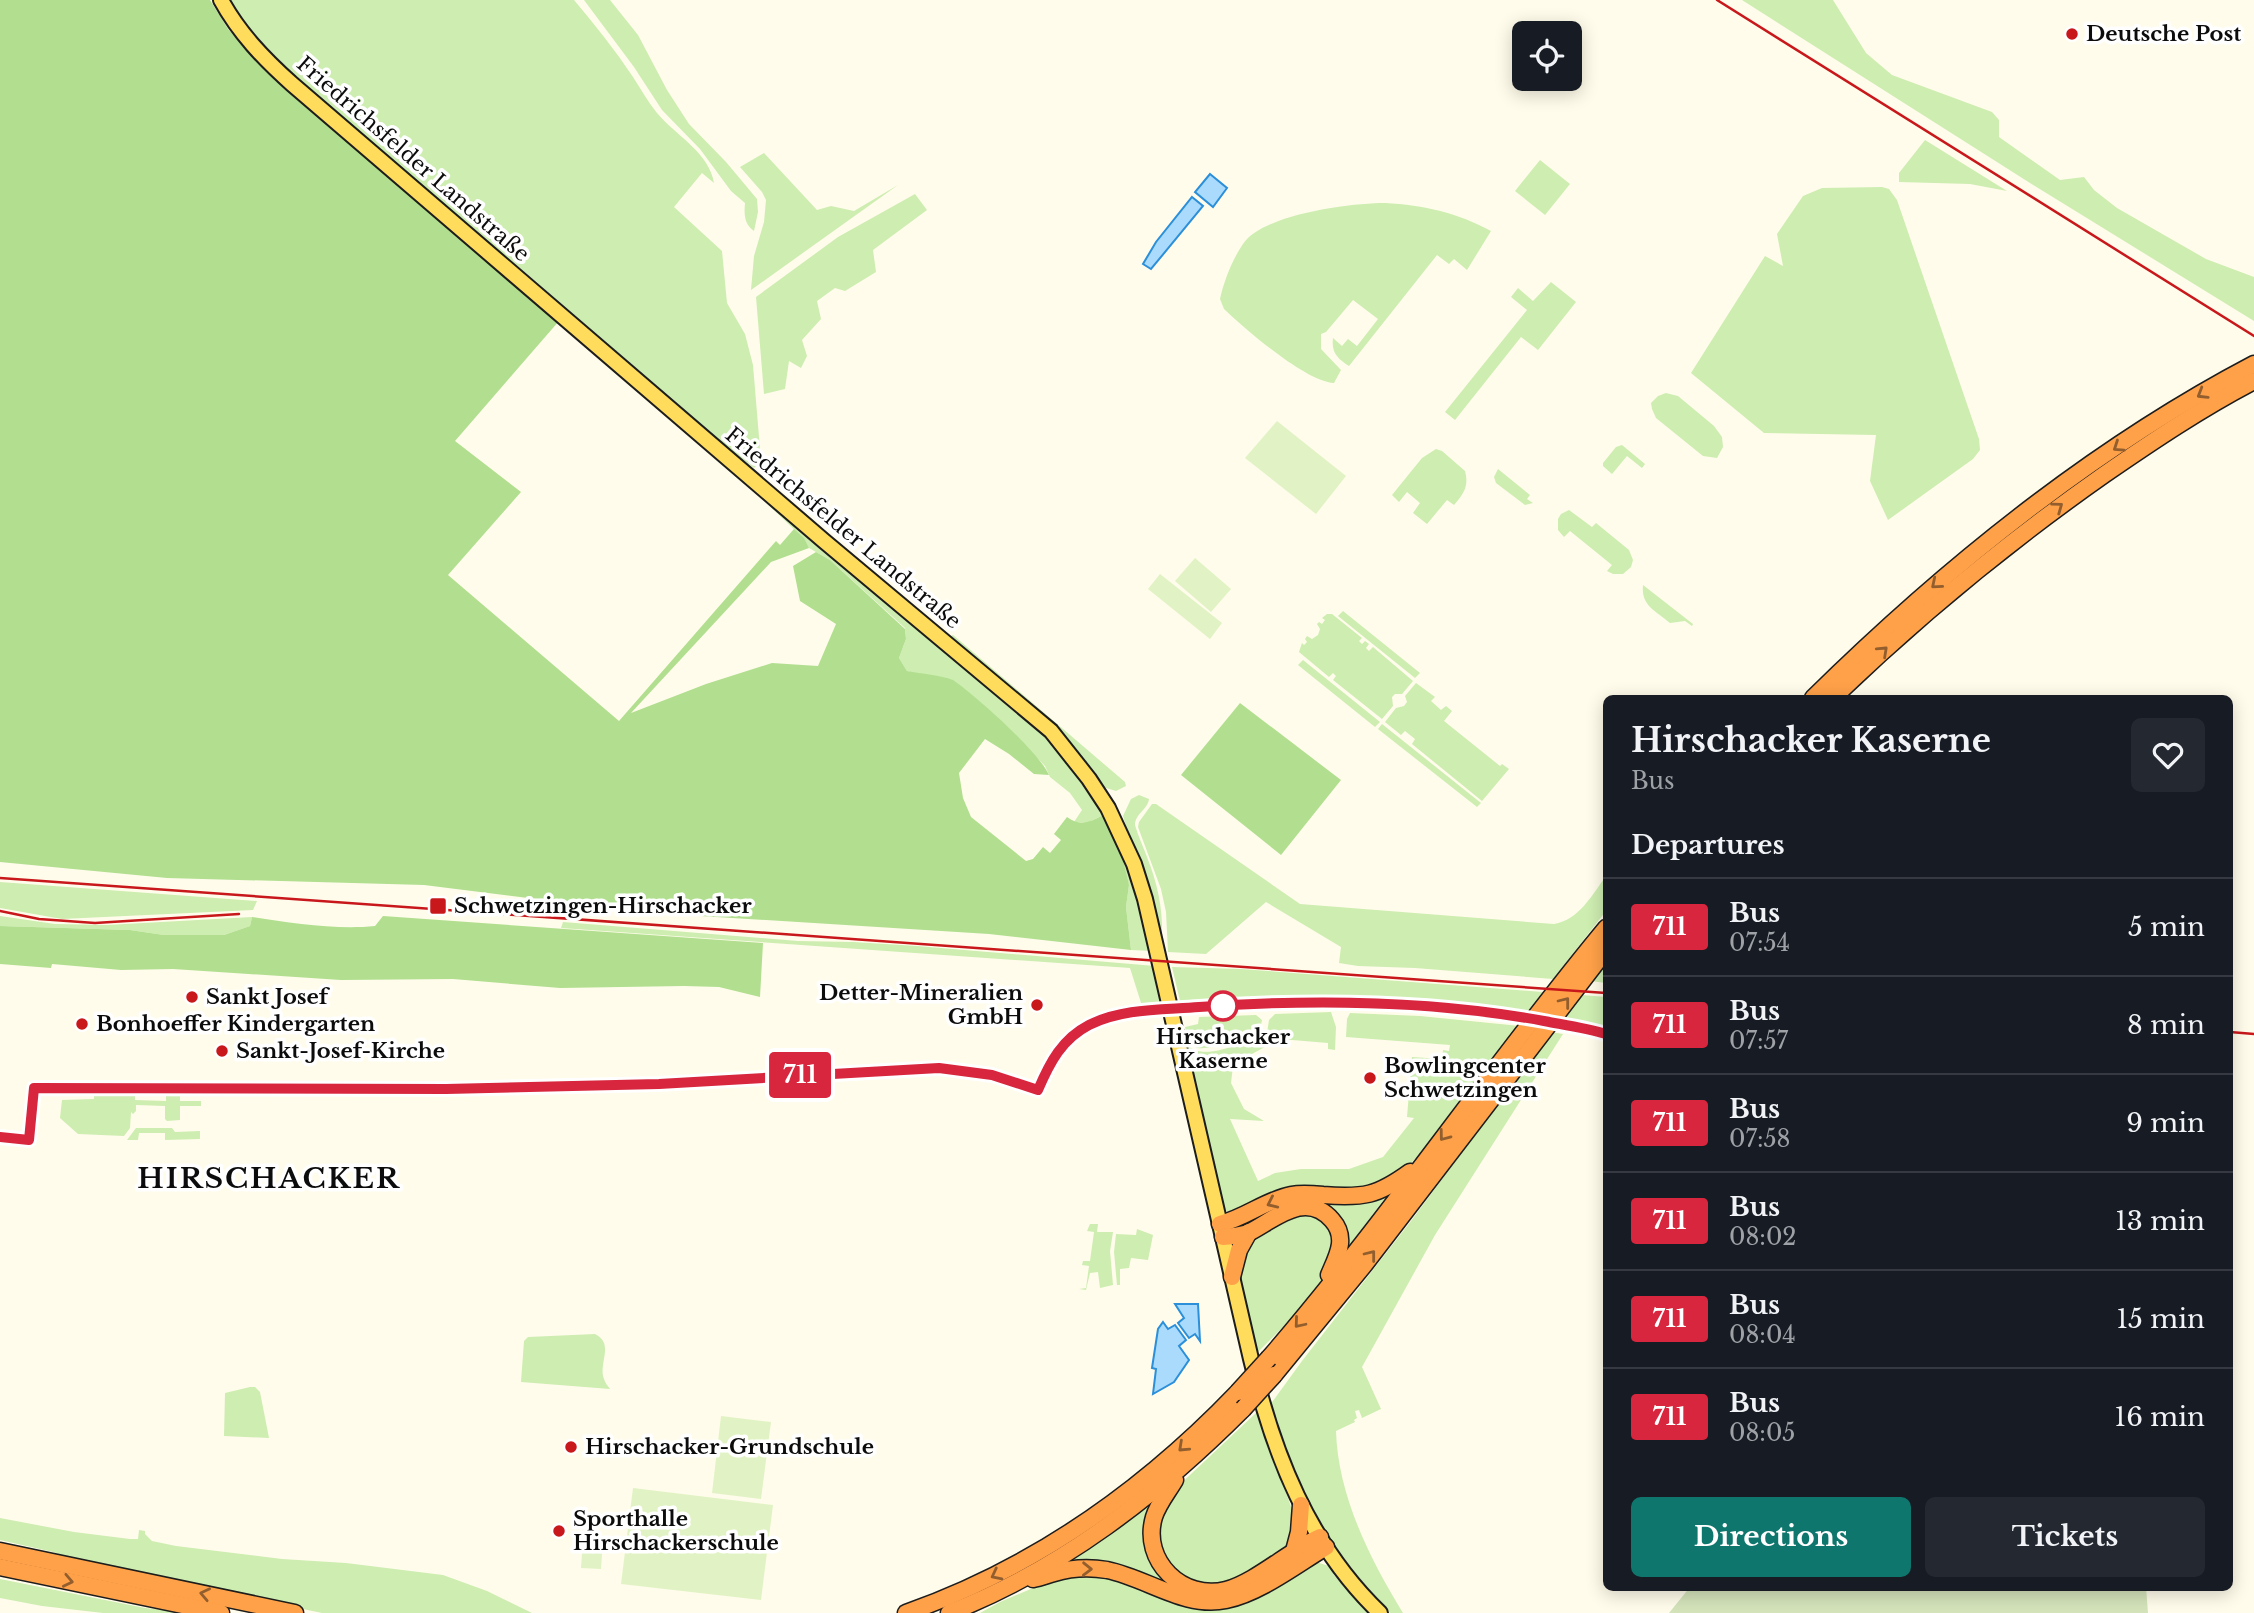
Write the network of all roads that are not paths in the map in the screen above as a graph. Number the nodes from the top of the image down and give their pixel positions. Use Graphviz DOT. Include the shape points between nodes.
graph roads {
  1 [pos="221,0"];
  2 [pos="2252,371"];
  3 [pos="1815,695"];
  4 [pos="1836,695"];
  5 [pos="1603,932"];
  6 [pos="1603,954"];
  7 [pos="1426,1160"];
  8 [pos="1222,1231"];
  9 [pos="1249,1232"];
  10 [pos="1232,1277"];
  11 [pos="1328,1287"];
  12 [pos="1184,1466"];
  13 [pos="1301,1505"];
  14 [pos="1323,1542"];
  15 [pos="1294,1551"];
  16 [pos="0,1563"];
  17 [pos="1020,1580"];
  18 [pos="221,1613"];
  19 [pos="295,1613"];
  20 [pos="906,1613"];
  21 [pos="949,1613"];
  22 [pos="1380,1613"];
  1 -- 8 [label="main road, Friedrichsfelder Landstraße" via="261,56 292,84 1051,731 1073,757 1108,808 1135,864"];
  2 -- 3 [label="highway, one-way" via="2120,445 2013,522 1910,605"];
  4 -- 2 [label="highway, one-way" via="1932,607 2054,510 2225,396"];
  5 -- 7 [label="highway, one-way"];
  12 -- 6 [label="highway, one-way, bridge" via="1274,1375 1365,1264"];
  7 -- 8 [label="highway, one-way" via="1378,1192 1349,1197 1290,1195"];
  7 -- 11 [label="highway"];
  8 -- 9 [label="highway"];
  8 -- 10 [label="main road, Friedrichsfelder Landstraße"];
  9 -- 10 [label="highway"];
  9 -- 11 [label="highway" via="1301,1206 1324,1213 1341,1240"];
  10 -- 13 [label="main road, Friedrichsfelder Landstraße" via="1262,1407"];
  11 -- 20 [label="highway, one-way, bridge" via="1269,1358 1181,1449 1102,1512 993,1576"];
  12 -- 15 [label="highway" via="1159,1507 1152,1531 1159,1563 1173,1579 1193,1590 1227,1590"];
  12 -- 17 [label="highway" via="1096,1534"];
  13 -- 14 [label="main road, Friedrichsfelder Landstraße"];
  13 -- 15 [label="highway"];
  14 -- 15 [label="highway"];
  17 -- 14 [label="highway, one-way" via="1076,1569 1105,1570 1211,1602 1256,1588"];
  14 -- 22 [label="main road, Friedrichsfelder Landstraße"];
  16 -- 18 [label="highway, one-way"];
  19 -- 16 [label="highway, one-way"];
  17 -- 21 [label="highway"];
}
